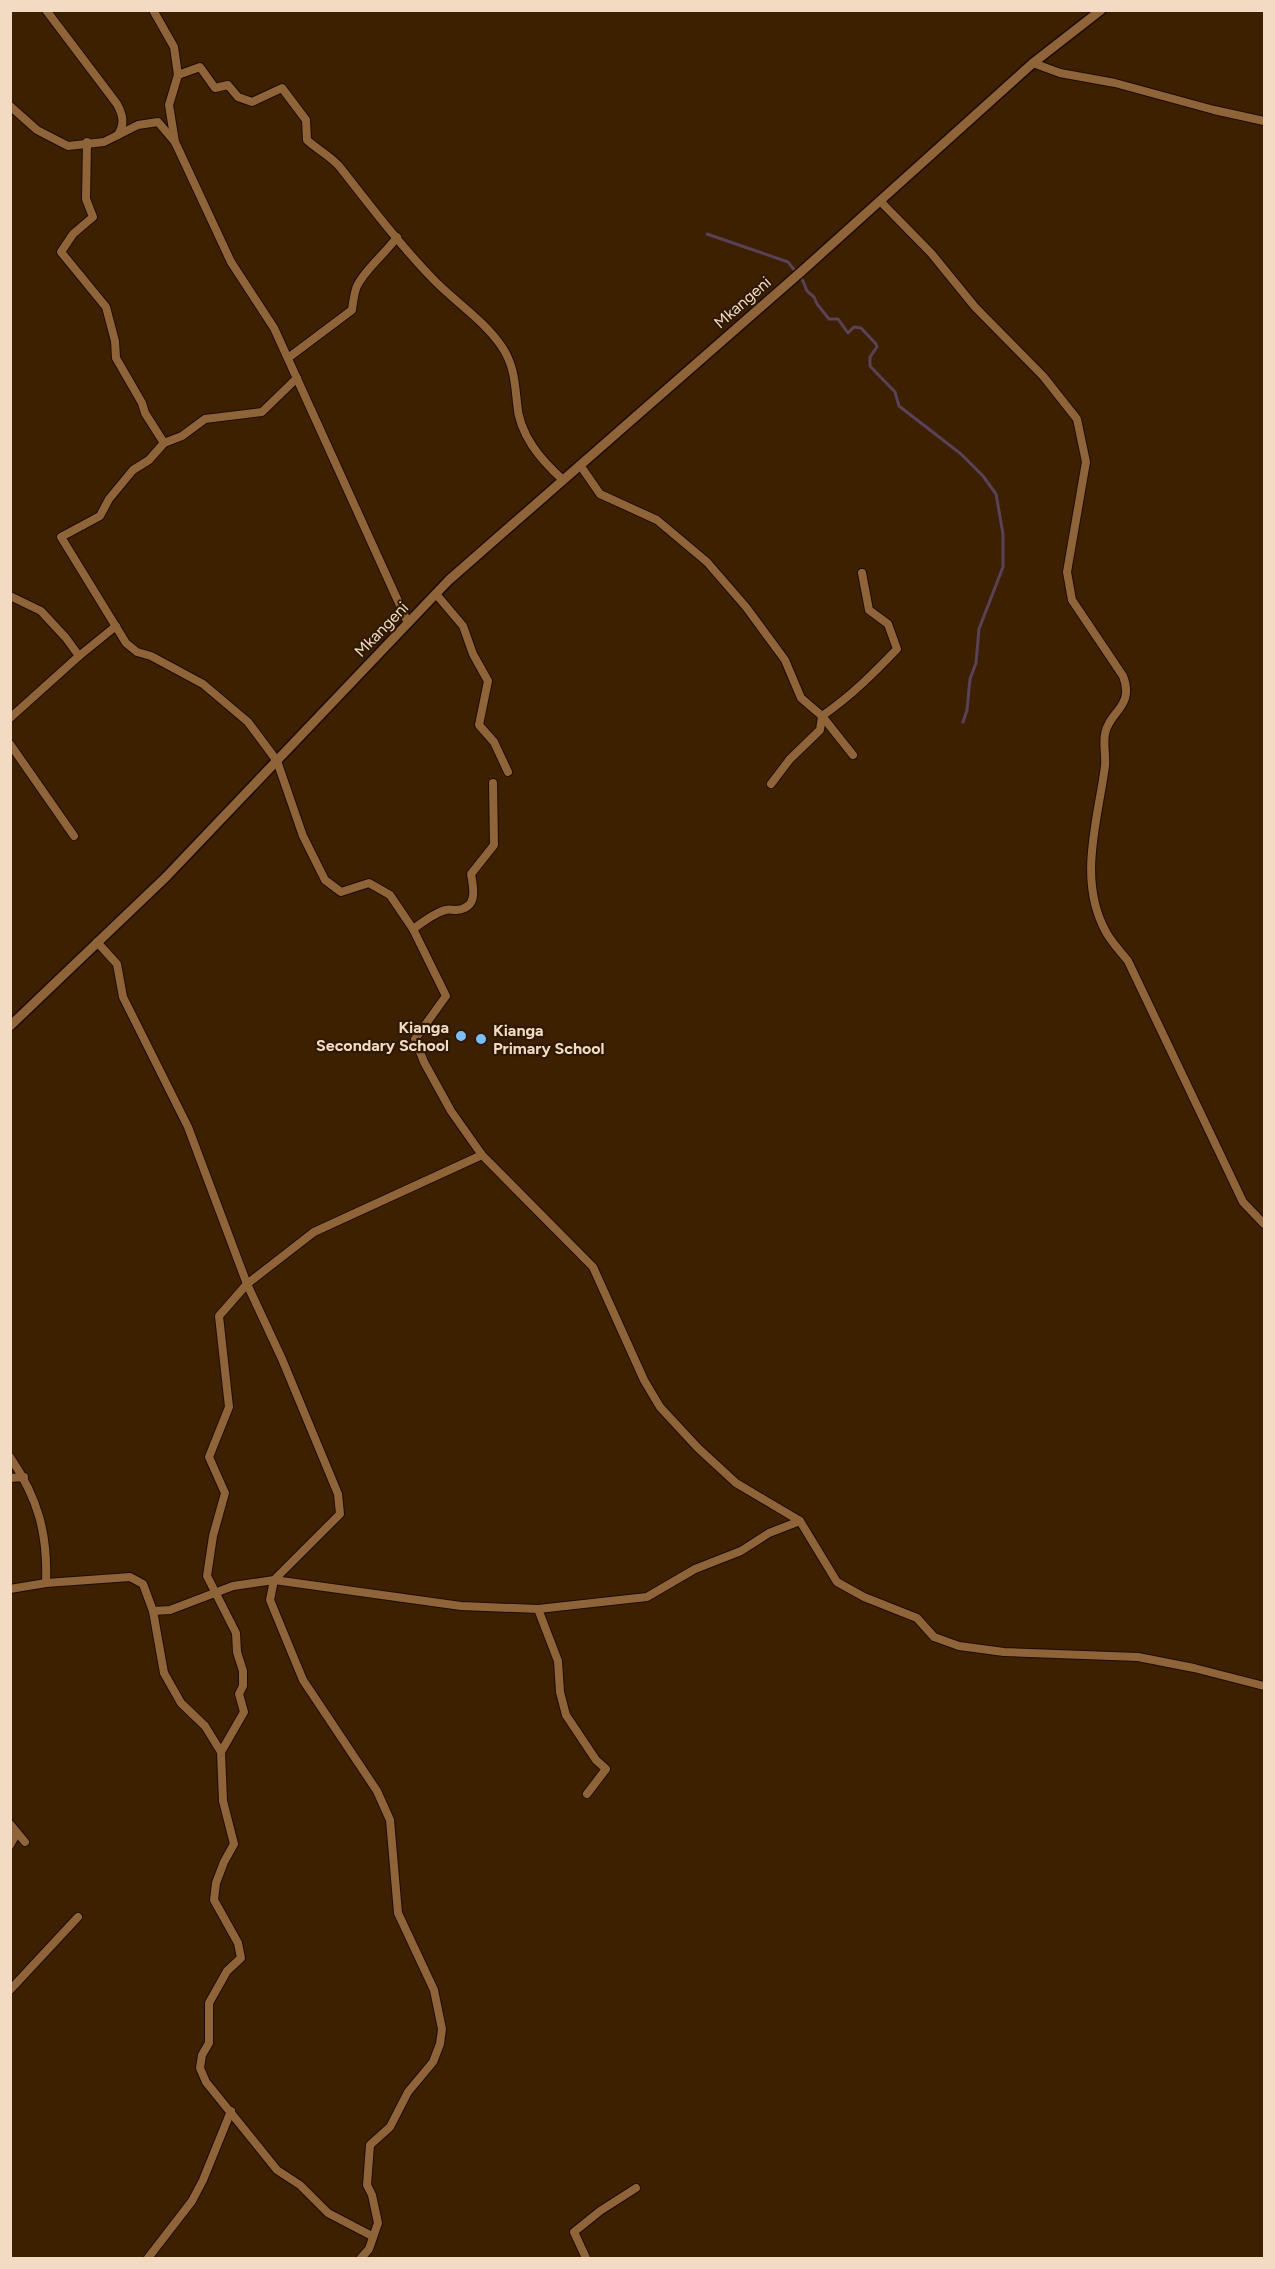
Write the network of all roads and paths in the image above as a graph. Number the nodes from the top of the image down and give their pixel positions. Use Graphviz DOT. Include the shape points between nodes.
graph roads {
  1 [pos="46,10"];
  2 [pos="153,10"];
  3 [pos="1101,10"];
  4 [pos="1033,63"];
  5 [pos="178,75"];
  6 [pos="10,106"];
  7 [pos="1264,121"];
  8 [pos="118,135"];
  9 [pos="87,142"];
  10 [pos="175,142"];
  11 [pos="880,201"];
  12 [pos="397,237"];
  13 [pos="288,358"];
  14 [pos="297,378"];
  15 [pos="164,443"];
  16 [pos="580,465"];
  17 [pos="563,480"];
  18 [pos="862,573"];
  19 [pos="436,594"];
  20 [pos="10,597"];
  21 [pos="408,623"];
  22 [pos="116,626"];
  23 [pos="79,656"];
  24 [pos="822,716"];
  25 [pos="10,718"];
  26 [pos="10,744"];
  27 [pos="853,755"];
  28 [pos="277,761"];
  29 [pos="508,772"];
  30 [pos="493,783"];
  31 [pos="771,784"];
  32 [pos="74,836"];
  33 [pos="412,929"];
  34 [pos="97,942"];
  35 [pos="10,1026"];
  36 [pos="482,1155"];
  37 [pos="1264,1224"];
  38 [pos="247,1284"];
  39 [pos="10,1457"];
  40 [pos="24,1477"];
  41 [pos="10,1478"];
  42 [pos="800,1521"];
  43 [pos="274,1580"];
  44 [pos="46,1583"];
  45 [pos="10,1589"];
  46 [pos="215,1592"];
  47 [pos="538,1609"];
  48 [pos="153,1611"];
  49 [pos="1264,1686"];
  50 [pos="221,1752"];
  51 [pos="587,1794"];
  52 [pos="10,1824"];
  53 [pos="17,1833"];
  54 [pos="25,1842"];
  55 [pos="10,1845"];
  56 [pos="78,1917"];
  57 [pos="10,1990"];
  58 [pos="231,2111"];
  59 [pos="636,2188"];
  60 [pos="372,2236"];
  61 [pos="148,2259"];
  62 [pos="361,2259"];
  63 [pos="586,2259"];
  1 -- 8 [label="street" via="123,114"];
  2 -- 5 [label="street" via="174,47"];
  3 -- 4 [label="street, Mkangeni"];
  4 -- 7 [label="street" via="1060,73"];
  4 -- 11 [label="street, Mkangeni"];
  5 -- 10 [label="street" via="169,105"];
  5 -- 12 [label="street" via="200,68 215,88 228,85 238,97 252,102 282,88 306,120 308,140 321,153 328,154"];
  6 -- 9 [label="street" via="37,130 68,146"];
  8 -- 9 [label="street" via="104,142"];
  8 -- 10 [label="street" via="138,125 158,122"];
  9 -- 15 [label="street" via="86,199 93,217 73,234 61,252 106,307 116,358"];
  10 -- 13 [label="street" via="231,262 274,328"];
  11 -- 16 [label="street, Mkangeni"];
  11 -- 37 [label="street" via="931,252 975,307 1043,376 1077,419 1086,462 1068,583 1072,600 1127,687 1122,706 1105,732 1105,765 1092,852 1092,893 1106,932 1128,962 1243,1203"];
  12 -- 13 [label="street" via="356,288 352,310"];
  12 -- 17 [label="street" via="502,347 513,369 520,422 545,464"];
  13 -- 14 [label="street"];
  14 -- 15 [label="street" via="262,412 206,419"];
  14 -- 21 [label="street"];
  15 -- 22 [label="street" via="133,470 100,516 61,537"];
  16 -- 17 [label="street, Mkangeni"];
  16 -- 24 [label="street" via="600,494 657,520 707,562 785,660 801,699"];
  17 -- 19 [label="street, Mkangeni"];
  18 -- 24 [label="street" via="869,610 888,624 897,649 867,681"];
  19 -- 21 [label="street, Mkangeni"];
  19 -- 29 [label="street" via="462,626 488,681 479,725 494,742"];
  20 -- 23 [label="street" via="41,611"];
  21 -- 28 [label="street, Mkangeni"];
  22 -- 23 [label="street"];
  22 -- 28 [label="street" via="137,652 203,684 248,722"];
  23 -- 25 [label="street"];
  24 -- 27 [label="street"];
  24 -- 31 [label="street" via="820,730"];
  26 -- 32 [label="street"];
  28 -- 33 [label="street" via="303,836 325,880 340,892 369,883 390,895"];
  28 -- 34 [label="street, Mkangeni"];
  30 -- 33 [label="street" via="494,845 471,873 475,895 471,903 457,910 444,910"];
  33 -- 36 [label="street" via="446,996 416,1039 451,1111"];
  34 -- 35 [label="street, Mkangeni"];
  34 -- 38 [label="street" via="117,964 123,997 188,1127"];
  36 -- 38 [label="street" via="314,1232"];
  36 -- 42 [label="street" via="593,1267 660,1407 736,1483"];
  38 -- 43 [label="street" via="338,1494 340,1514"];
  38 -- 46 [label="street" via="219,1316 229,1407 209,1457 225,1493 207,1576"];
  39 -- 40 [label="street"];
  40 -- 41 [label="street"];
  40 -- 44 [label="street" via="43,1523"];
  42 -- 47 [label="street" via="694,1569 647,1597"];
  42 -- 49 [label="street" via="837,1582 917,1618 934,1637 959,1646 1138,1658"];
  43 -- 46 [label="street"];
  43 -- 47 [label="street" via="453,1605"];
  43 -- 60 [label="street" via="270,1600 303,1680 377,1791 390,1820 398,1913 434,1990 442,2029 433,2062 408,2092 390,2127 370,2145 367,2185 378,2223"];
  44 -- 45 [label="street"];
  44 -- 48 [label="street" via="130,1576 143,1584"];
  46 -- 48 [label="street" via="170,1610"];
  46 -- 50 [label="street" via="236,1633 243,1671 240,1694 244,1712"];
  47 -- 51 [label="street" via="558,1661 566,1715 606,1769"];
  48 -- 50 [label="street" via="164,1673 181,1703 205,1726"];
  50 -- 58 [label="street" via="223,1801 234,1844 216,1883 214,1900 238,1944 241,1958 226,1971 209,2002 209,2043 200,2068 206,2082"];
  52 -- 53 [label="street"];
  53 -- 54 [label="street"];
  53 -- 55 [label="street"];
  56 -- 57 [label="street"];
  58 -- 60 [label="street" via="277,2170 300,2185 328,2213"];
  58 -- 61 [label="street" via="192,2201"];
  59 -- 63 [label="street" via="574,2232"];
  60 -- 62 [label="street"];
}
